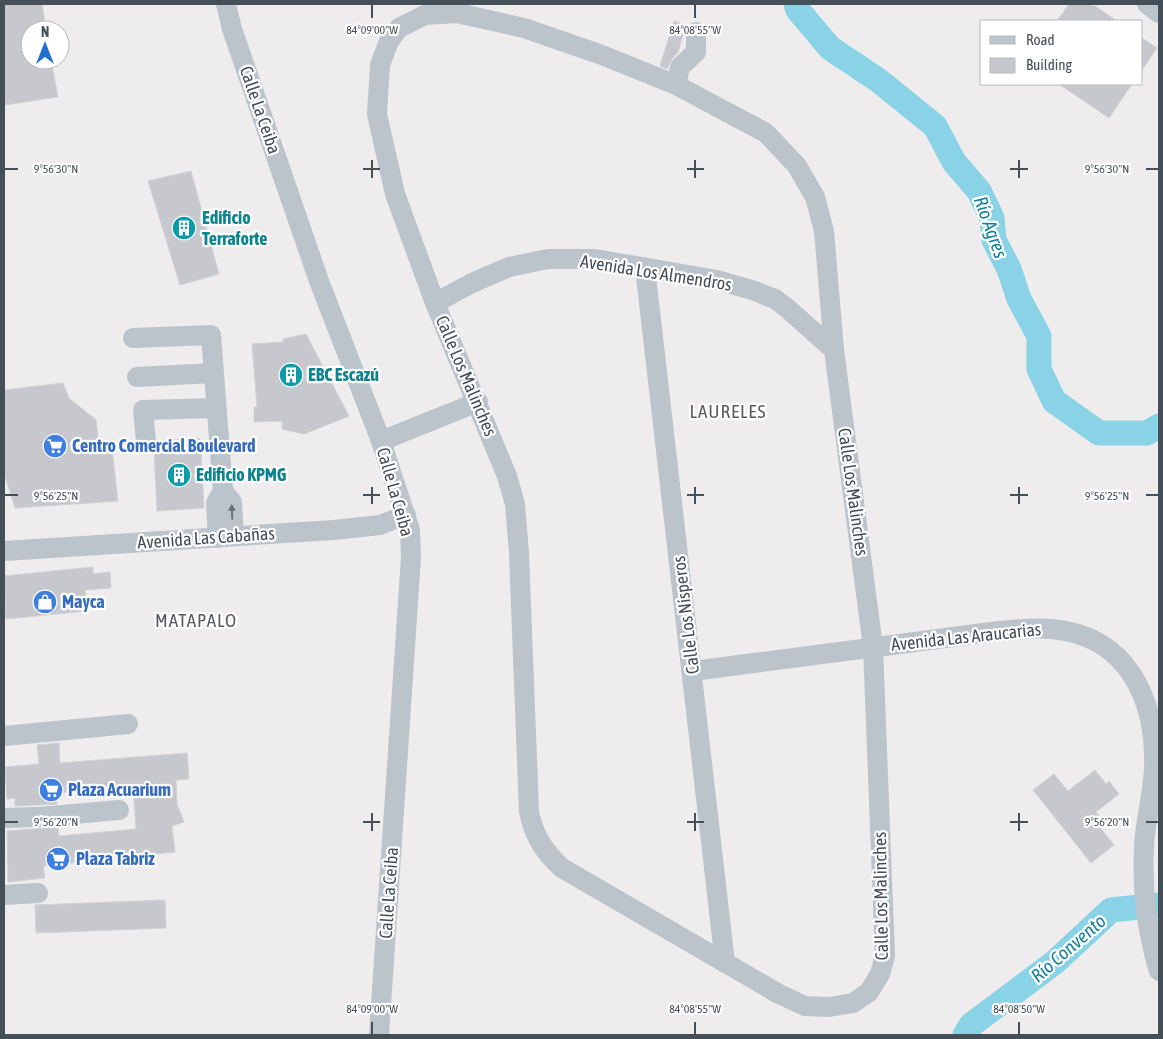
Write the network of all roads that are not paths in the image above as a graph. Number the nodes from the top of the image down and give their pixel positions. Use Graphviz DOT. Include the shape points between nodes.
graph roads {
  1 [pos="226,4"];
  2 [pos="1147,4"];
  3 [pos="1159,13"];
  4 [pos="696,32"];
  5 [pos="676,85"];
  6 [pos="645,268"];
  7 [pos="435,303"];
  8 [pos="133,338"];
  9 [pos="834,350"];
  10 [pos="213,373"];
  11 [pos="137,377"];
  12 [pos="478,402"];
  13 [pos="216,408"];
  14 [pos="146,440"];
  15 [pos="381,442"];
  16 [pos="406,515"];
  17 [pos="226,537"];
  18 [pos="4,552"];
  19 [pos="873,647"];
  20 [pos="693,671"];
  21 [pos="128,724"];
  22 [pos="4,736"];
  23 [pos="1157,759"];
  24 [pos="119,810"];
  25 [pos="4,818"];
  26 [pos="38,893"];
  27 [pos="4,895"];
  28 [pos="726,963"];
  29 [pos="1159,971"];
  30 [pos="379,1035"];
  1 -- 15 [label="street, Calle La Ceiba" via="319,281"];
  2 -- 3 [label="street"];
  4 -- 5 [label="street" via="696,52 680,67"];
  5 -- 7 [label="street, Calle Los Malinches" via="524,28 457,13 425,15 400,28 389,41 380,65 377,114 394,194"];
  5 -- 9 [label="street, Calle Los Malinches" via="766,133 797,166 815,197 824,231"];
  6 -- 7 [label="street, Avenida Los Almendros" via="595,259 548,259 509,267"];
  6 -- 9 [label="street, Avenida Los Almendros" via="717,280 775,299"];
  6 -- 20 [label="street, Calle Los Nísperos"];
  7 -- 12 [label="street, Calle Los Malinches"];
  8 -- 10 [label="street" via="211,335"];
  9 -- 19 [label="street, Calle Los Malinches"];
  10 -- 11 [label="street"];
  10 -- 13 [label="street"];
  12 -- 15 [label="street"];
  12 -- 28 [label="street, Calle Los Malinches" via="515,504 530,812 536,837 562,868"];
  13 -- 14 [label="street" via="143,410"];
  13 -- 17 [label="street" via="223,491 216,503"];
  15 -- 16 [label="street, Calle La Ceiba"];
  16 -- 17 [label="street, Avenida Las Cabañas" via="380,525"];
  16 -- 30 [label="street, Calle La Ceiba" via="411,557"];
  17 -- 18 [label="street, Avenida Las Cabañas"];
  19 -- 20 [label="street, Avenida Las Araucarias"];
  19 -- 23 [label="street, Avenida Las Araucarias" via="1031,629 1053,629 1094,640 1124,662 1135,679 1149,712"];
  19 -- 28 [label="street, Calle Los Malinches" via="885,956 880,974 868,992 853,1002 829,1008 805,1006"];
  20 -- 28 [label="street, Calle Los Nísperos"];
  21 -- 22 [label="street"];
  23 -- 29 [label="street, Avenida Las Araucarias" via="1144,846 1149,929"];
  24 -- 25 [label="street"];
  26 -- 27 [label="street"];
}
